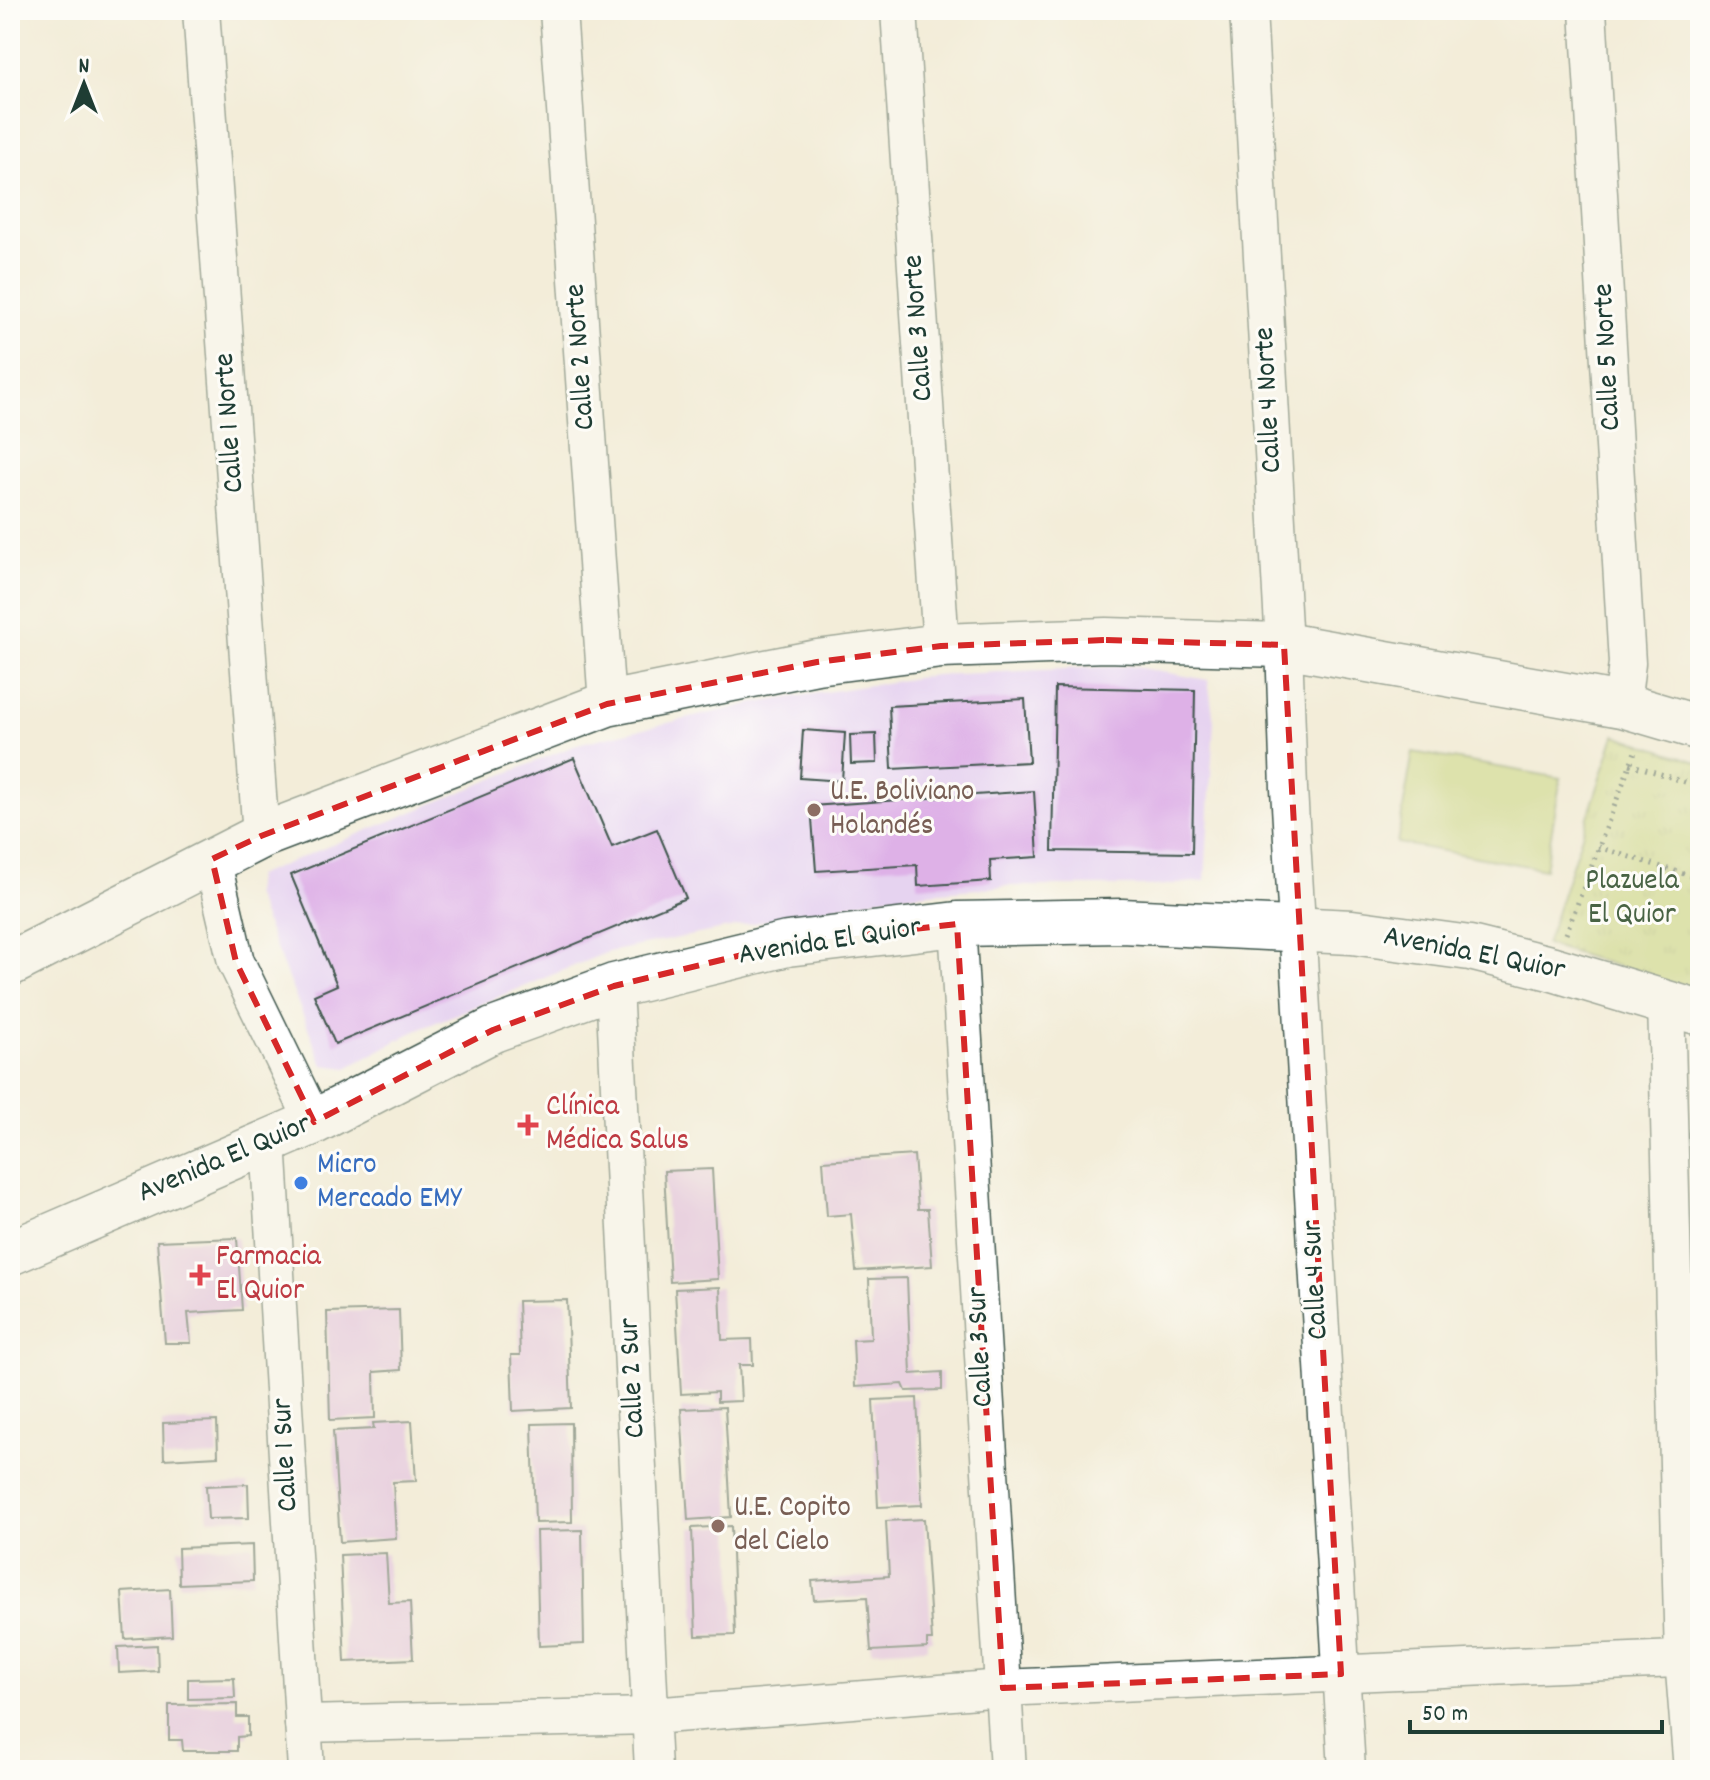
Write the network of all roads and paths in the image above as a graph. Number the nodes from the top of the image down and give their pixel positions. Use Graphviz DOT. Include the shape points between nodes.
graph roads {
  1 [pos="201,10"];
  2 [pos="558,10"];
  3 [pos="899,10"];
  4 [pos="1248,10"];
  5 [pos="1588,10"];
  6 [pos="1284,645"];
  7 [pos="941,646"];
  8 [pos="607,704"];
  9 [pos="1636,710"];
  10 [pos="1700,728"];
  11 [pos="1630,764"];
  12 [pos="1700,787"];
  13 [pos="1289,789"];
  14 [pos="261,836"];
  15 [pos="1598,847"];
  16 [pos="212,859"];
  17 [pos="1700,879"];
  18 [pos="957,924"];
  19 [pos="1297,928"];
  20 [pos="10,964"];
  21 [pos="1550,968"];
  22 [pos="614,986"];
  23 [pos="1683,1007"];
  24 [pos="314,1122"];
  25 [pos="268,1141"];
  26 [pos="10,1253"];
  27 [pos="1691,1659"];
  28 [pos="1341,1674"];
  29 [pos="1003,1688"];
  30 [pos="651,1716"];
  31 [pos="303,1724"];
  32 [pos="306,1770"];
  33 [pos="653,1770"];
  34 [pos="1008,1770"];
  35 [pos="1347,1770"];
  36 [pos="1692,1770"];
  1 -- 14 [label="street, Calle 1 Norte"];
  2 -- 8 [label="street, Calle 2 Norte"];
  3 -- 7 [label="street, Calle 3 Norte"];
  4 -- 6 [label="street, Calle 4 Norte"];
  5 -- 9 [label="street, Calle 5 Norte" via="1627,663"];
  6 -- 7 [label="street" via="1106,640"];
  6 -- 9 [label="street"];
  6 -- 13 [label="street, Calle 4 Norte"];
  7 -- 8 [label="street" via="817,662"];
  8 -- 14 [label="street"];
  9 -- 10 [label="street"];
  9 -- 11 [label="path"];
  11 -- 12 [label="path"];
  11 -- 15 [label="path"];
  13 -- 19 [label="street, Calle 4 Sur"];
  14 -- 16 [label="street"];
  15 -- 17 [label="path"];
  15 -- 21 [label="path"];
  16 -- 20 [label="street"];
  16 -- 24 [label="street" via="236,962"];
  18 -- 19 [label="street, Avenida El Quior" via="1122,921"];
  18 -- 22 [label="street, Avenida El Quior" via="787,944"];
  18 -- 29 [label="street, Calle 3 Sur"];
  19 -- 21 [label="street, Avenida El Quior" via="1470,948"];
  19 -- 28 [label="street, Calle 4 Sur"];
  21 -- 23 [label="street, Avenida El Quior"];
  22 -- 24 [label="street, Avenida El Quior" via="493,1030"];
  22 -- 30 [label="street, Calle 2 Sur"];
  23 -- 27 [label="street"];
  24 -- 25 [label="street, Avenida El Quior"];
  25 -- 26 [label="street, Avenida El Quior"];
  25 -- 31 [label="street, Calle 1 Sur"];
  27 -- 28 [label="street"];
  27 -- 36 [label="street"];
  28 -- 29 [label="street"];
  28 -- 35 [label="street, Calle 4 Sur"];
  29 -- 30 [label="street"];
  29 -- 34 [label="street, Calle 3 Sur"];
  30 -- 31 [label="street"];
  30 -- 33 [label="street, Calle 2 Sur"];
  31 -- 32 [label="street, Calle 1 Sur"];
}
